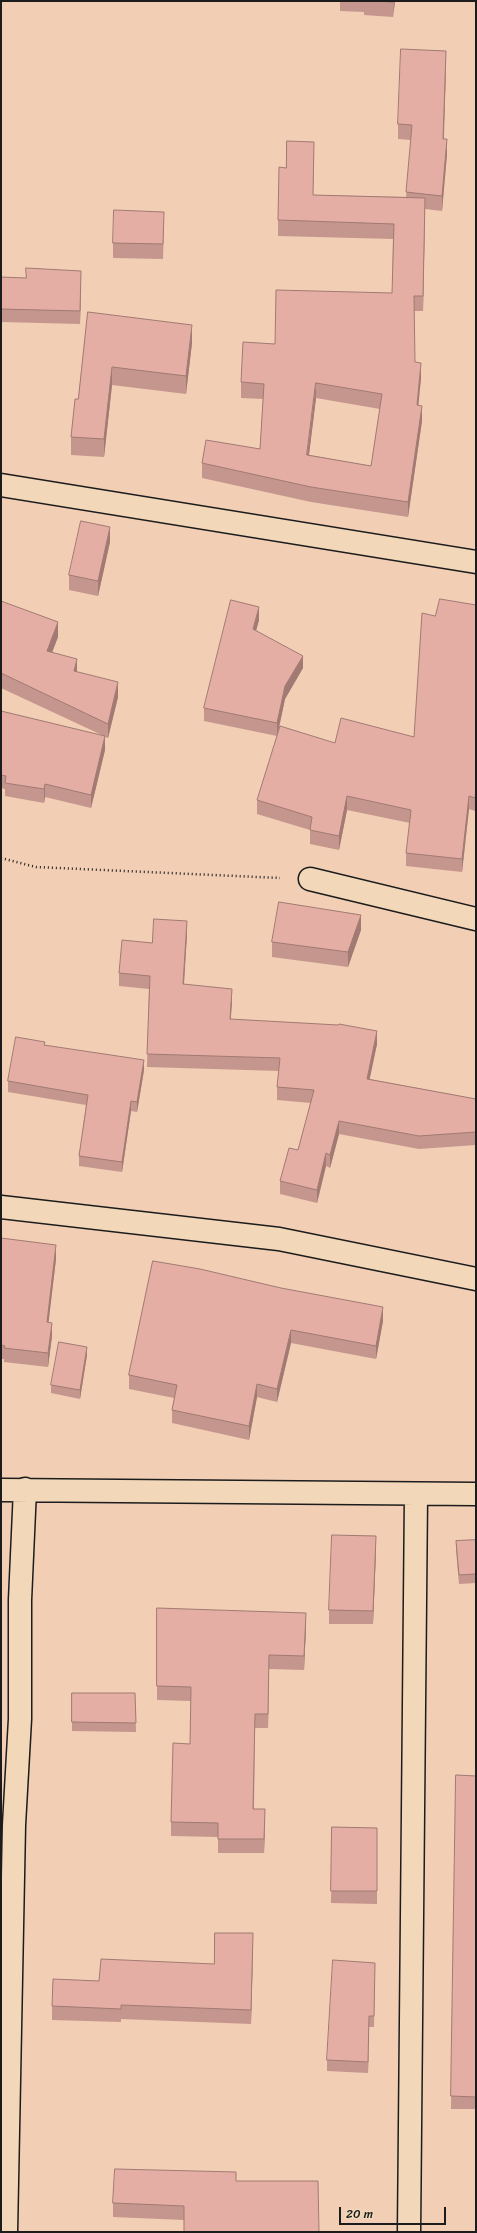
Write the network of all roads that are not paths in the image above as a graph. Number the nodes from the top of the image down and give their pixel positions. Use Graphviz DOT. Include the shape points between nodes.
graph roads {
  1 [pos="1,484"];
  2 [pos="476,562"];
  3 [pos="310,879"];
  4 [pos="476,919"];
  5 [pos="1,1207"];
  6 [pos="476,1279"];
  7 [pos="25,1489"];
  8 [pos="1,1490"];
  9 [pos="476,1494"];
  10 [pos="416,1495"];
  11 [pos="6,2232"];
  12 [pos="409,2232"];
  1 -- 2 [label="street"];
  3 -- 4 [label="street"];
  5 -- 6 [label="street" via="279,1238"];
  7 -- 8 [label="street"];
  7 -- 10 [label="street"];
  7 -- 11 [label="street" via="20,1600 20,1719 14,1825"];
  9 -- 10 [label="street"];
  10 -- 12 [label="street"];
}
